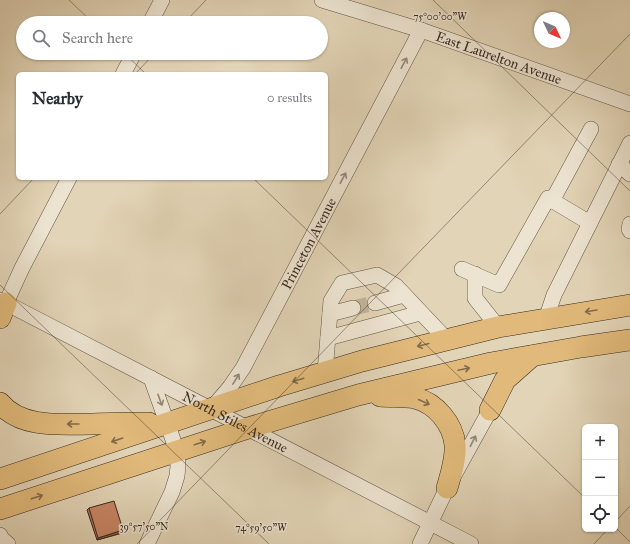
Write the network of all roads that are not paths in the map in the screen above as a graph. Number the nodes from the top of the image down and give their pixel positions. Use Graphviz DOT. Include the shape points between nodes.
graph roads {
  1 [pos="162,0"];
  2 [pos="322,0"];
  3 [pos="154,16"];
  4 [pos="421,30"];
  5 [pos="131,60"];
  6 [pos="125,72"];
  7 [pos="630,104"];
  8 [pos="591,129"];
  9 [pos="630,143"];
  10 [pos="625,169"];
  11 [pos="68,180"];
  12 [pos="552,201"];
  13 [pos="590,223"];
  14 [pos="630,224"];
  15 [pos="630,231"];
  16 [pos="404,295"];
  17 [pos="376,303"];
  18 [pos="630,305"];
  19 [pos="2,307"];
  20 [pos="353,308"];
  21 [pos="420,313"];
  22 [pos="330,314"];
  23 [pos="548,318"];
  24 [pos="498,327"];
  25 [pos="328,338"];
  26 [pos="446,339"];
  27 [pos="630,340"];
  28 [pos="533,355"];
  29 [pos="325,372"];
  30 [pos="152,378"];
  31 [pos="358,395"];
  32 [pos="0,403"];
  33 [pos="211,409"];
  34 [pos="490,410"];
  35 [pos="168,423"];
  36 [pos="248,428"];
  37 [pos="177,451"];
  38 [pos="0,479"];
  39 [pos="447,488"];
  40 [pos="0,509"];
  41 [pos="430,524"];
  42 [pos="0,535"];
  43 [pos="8,544"];
  44 [pos="147,544"];
  45 [pos="420,544"];
  46 [pos="470,544"];
  1 -- 3 [label="street"];
  2 -- 4 [label="street, East Laurelton Avenue"];
  4 -- 7 [label="street, East Laurelton Avenue"];
  33 -- 4 [label="street, Princeton Avenue, one-way" via="242,368"];
  5 -- 6 [label="street"];
  8 -- 12 [label="street"];
  9 -- 10 [label="street"];
  10 -- 13 [label="street"];
  11 -- 19 [label="street"];
  12 -- 13 [label="street"];
  12 -- 24 [label="street" via="548,198 499,285 468,272 475,298"];
  13 -- 23 [label="street" via="554,295"];
  14 -- 15 [label="street"];
  16 -- 17 [label="street"];
  16 -- 21 [label="street"];
  16 -- 22 [label="street" via="396,286 377,274 342,283 331,301"];
  18 -- 23 [label="highway, one-way"];
  19 -- 30 [label="street, North Stiles Avenue"];
  20 -- 22 [label="street"];
  21 -- 25 [label="street"];
  21 -- 26 [label="street"];
  22 -- 25 [label="street"];
  23 -- 24 [label="highway"];
  24 -- 26 [label="highway"];
  25 -- 29 [label="street"];
  26 -- 29 [label="highway, one-way"];
  27 -- 28 [label="highway"];
  31 -- 28 [label="highway, one-way"];
  28 -- 34 [label="highway" via="505,380"];
  29 -- 33 [label="highway, one-way"];
  30 -- 33 [label="street, North Stiles Avenue"];
  30 -- 35 [label="street, one-way"];
  31 -- 36 [label="highway"];
  31 -- 39 [label="highway, one-way" via="415,398 430,405 442,415 453,435 455,446 453,468"];
  35 -- 32 [label="highway, one-way" via="49,423 23,418"];
  33 -- 35 [label="highway"];
  33 -- 36 [label="street, North Stiles Avenue"];
  39 -- 34 [label="street, one-way"];
  35 -- 37 [label="street"];
  35 -- 38 [label="highway, one-way"];
  37 -- 36 [label="highway, one-way"];
  36 -- 41 [label="street, North Stiles Avenue"];
  40 -- 37 [label="highway, one-way"];
  37 -- 44 [label="street" via="175,484"];
  39 -- 41 [label="street"];
  41 -- 45 [label="street"];
  41 -- 46 [label="street, North Stiles Avenue"];
  42 -- 43 [label="street"];
}
